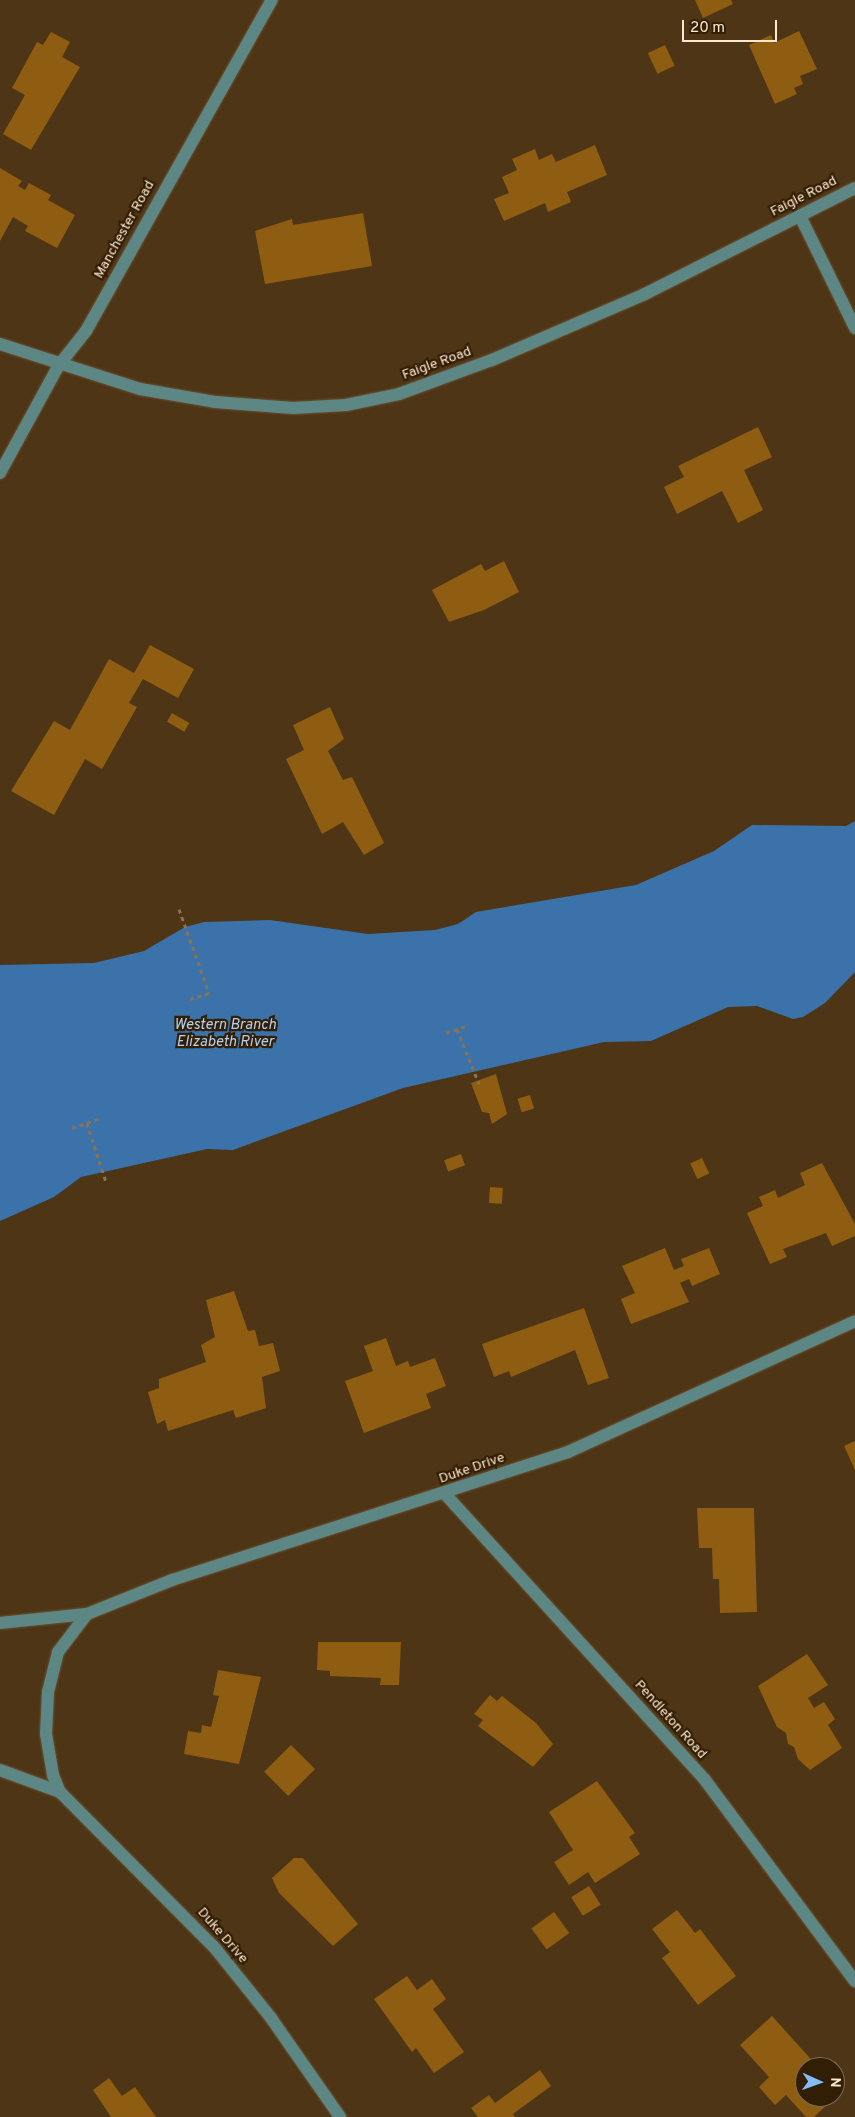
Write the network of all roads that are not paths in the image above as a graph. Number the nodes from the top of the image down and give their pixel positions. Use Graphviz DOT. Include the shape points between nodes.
graph roads {
  1 [pos="272,0"];
  2 [pos="855,188"];
  3 [pos="800,216"];
  4 [pos="855,328"];
  5 [pos="0,344"];
  6 [pos="59,366"];
  7 [pos="0,472"];
  8 [pos="855,1321"];
  9 [pos="445,1494"];
  10 [pos="87,1614"];
  11 [pos="0,1623"];
  12 [pos="0,1770"];
  13 [pos="60,1792"];
  14 [pos="855,1981"];
  15 [pos="340,2117"];
  1 -- 6 [label="street, Manchester Road" via="86,330"];
  2 -- 3 [label="street, Faigle Road"];
  3 -- 4 [label="street"];
  3 -- 6 [label="street, Faigle Road" via="645,294 492,360 399,394 354,403 293,408 215,402 140,389"];
  5 -- 6 [label="street, Faigle Road"];
  6 -- 7 [label="street, Manchester Road"];
  8 -- 9 [label="street, Duke Drive" via="568,1452"];
  9 -- 10 [label="street, Duke Drive" via="172,1580"];
  9 -- 14 [label="street, Pendleton Road" via="705,1780"];
  10 -- 11 [label="street, Duke Drive"];
  10 -- 13 [label="street, Duke Drive" via="58,1652 48,1692 46,1734 53,1775"];
  12 -- 13 [label="street, Duke Drive"];
  13 -- 15 [label="street, Duke Drive" via="214,1947 271,2018"];
}
